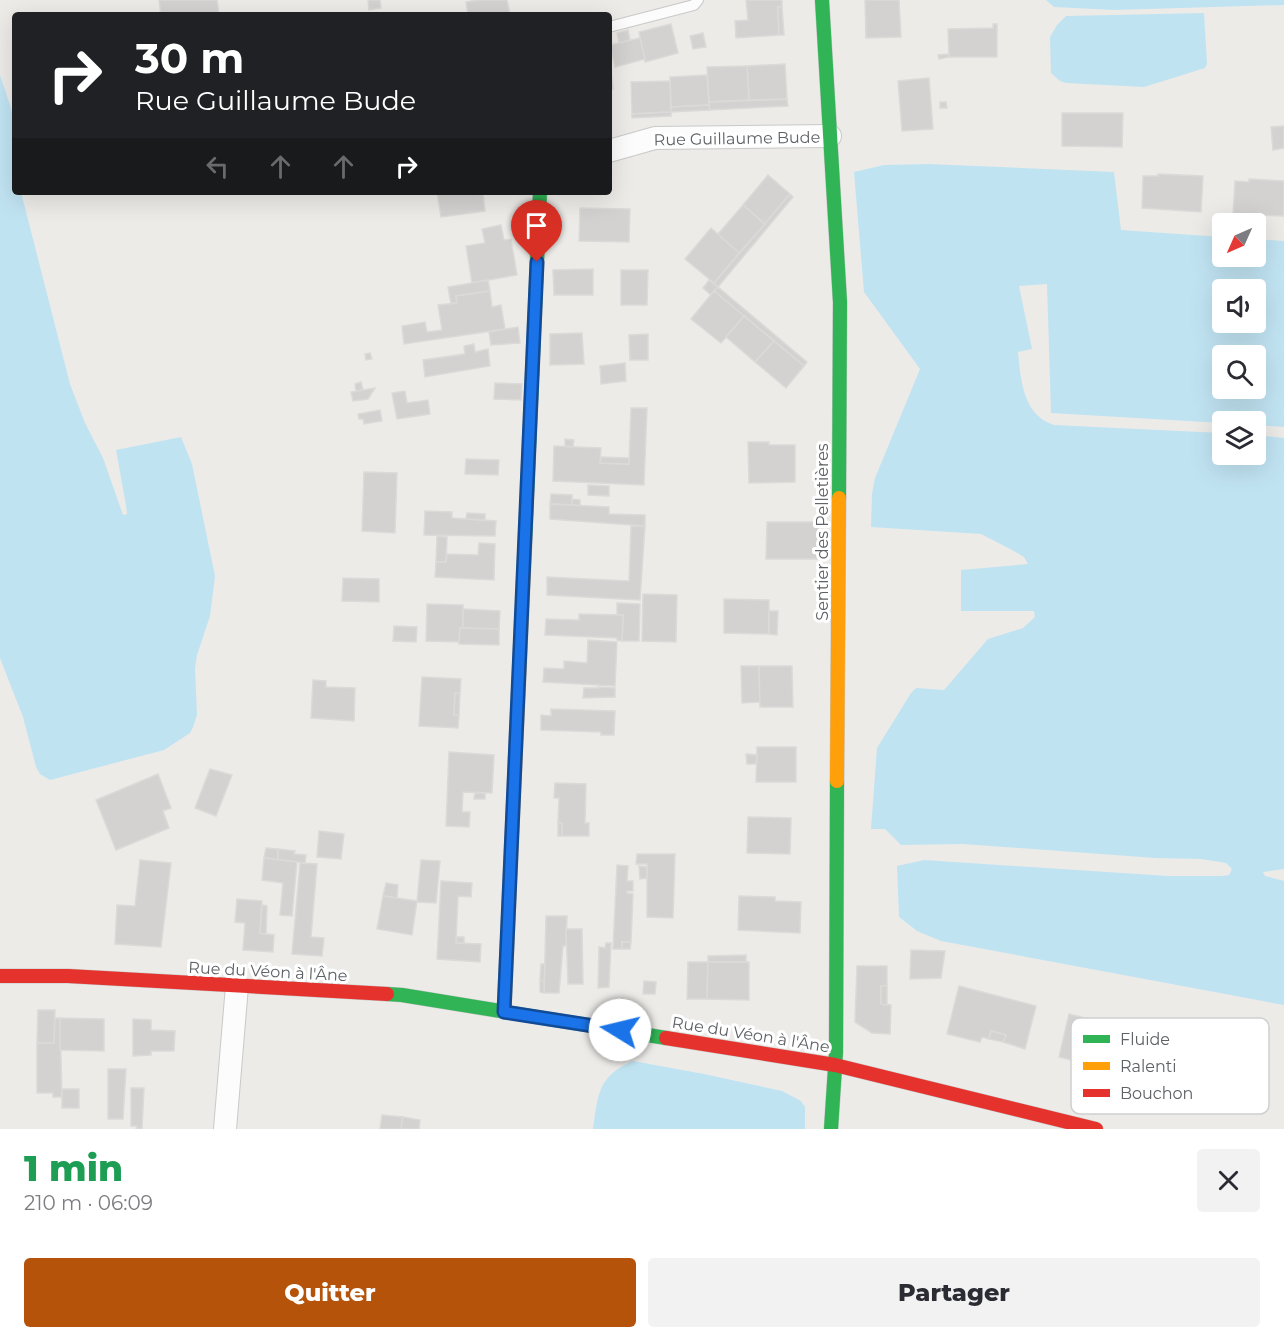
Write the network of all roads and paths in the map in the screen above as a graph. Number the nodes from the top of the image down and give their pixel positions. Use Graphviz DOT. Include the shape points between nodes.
graph roads {
  1 [pos="698,0"];
  2 [pos="822,0"];
  3 [pos="612,26"];
  4 [pos="830,136"];
  5 [pos="612,150"];
  6 [pos="540,195"];
  7 [pos="0,976"];
  8 [pos="237,986"];
  9 [pos="504,1012"];
  10 [pos="835,1065"];
  11 [pos="225,1129"];
  12 [pos="831,1129"];
  13 [pos="1096,1129"];
  1 -- 3 [label="lane" via="693,5"];
  2 -- 4 [label="street, Sentier des Pelletières"];
  4 -- 5 [label="street, Rue Guillaume Bude" via="655,138"];
  4 -- 10 [label="street, Sentier des Pelletières" via="840,302"];
  6 -- 9 [label="street"];
  7 -- 8 [label="street, Rue du Véon à l'Âne"];
  8 -- 9 [label="street, Rue du Véon à l'Âne" via="402,995"];
  8 -- 11 [label="street"];
  9 -- 10 [label="street, Rue du Véon à l'Âne"];
  10 -- 12 [label="street, Sentier des Pelletières"];
  10 -- 13 [label="street, Rue du Véon à l'Âne"];
}
